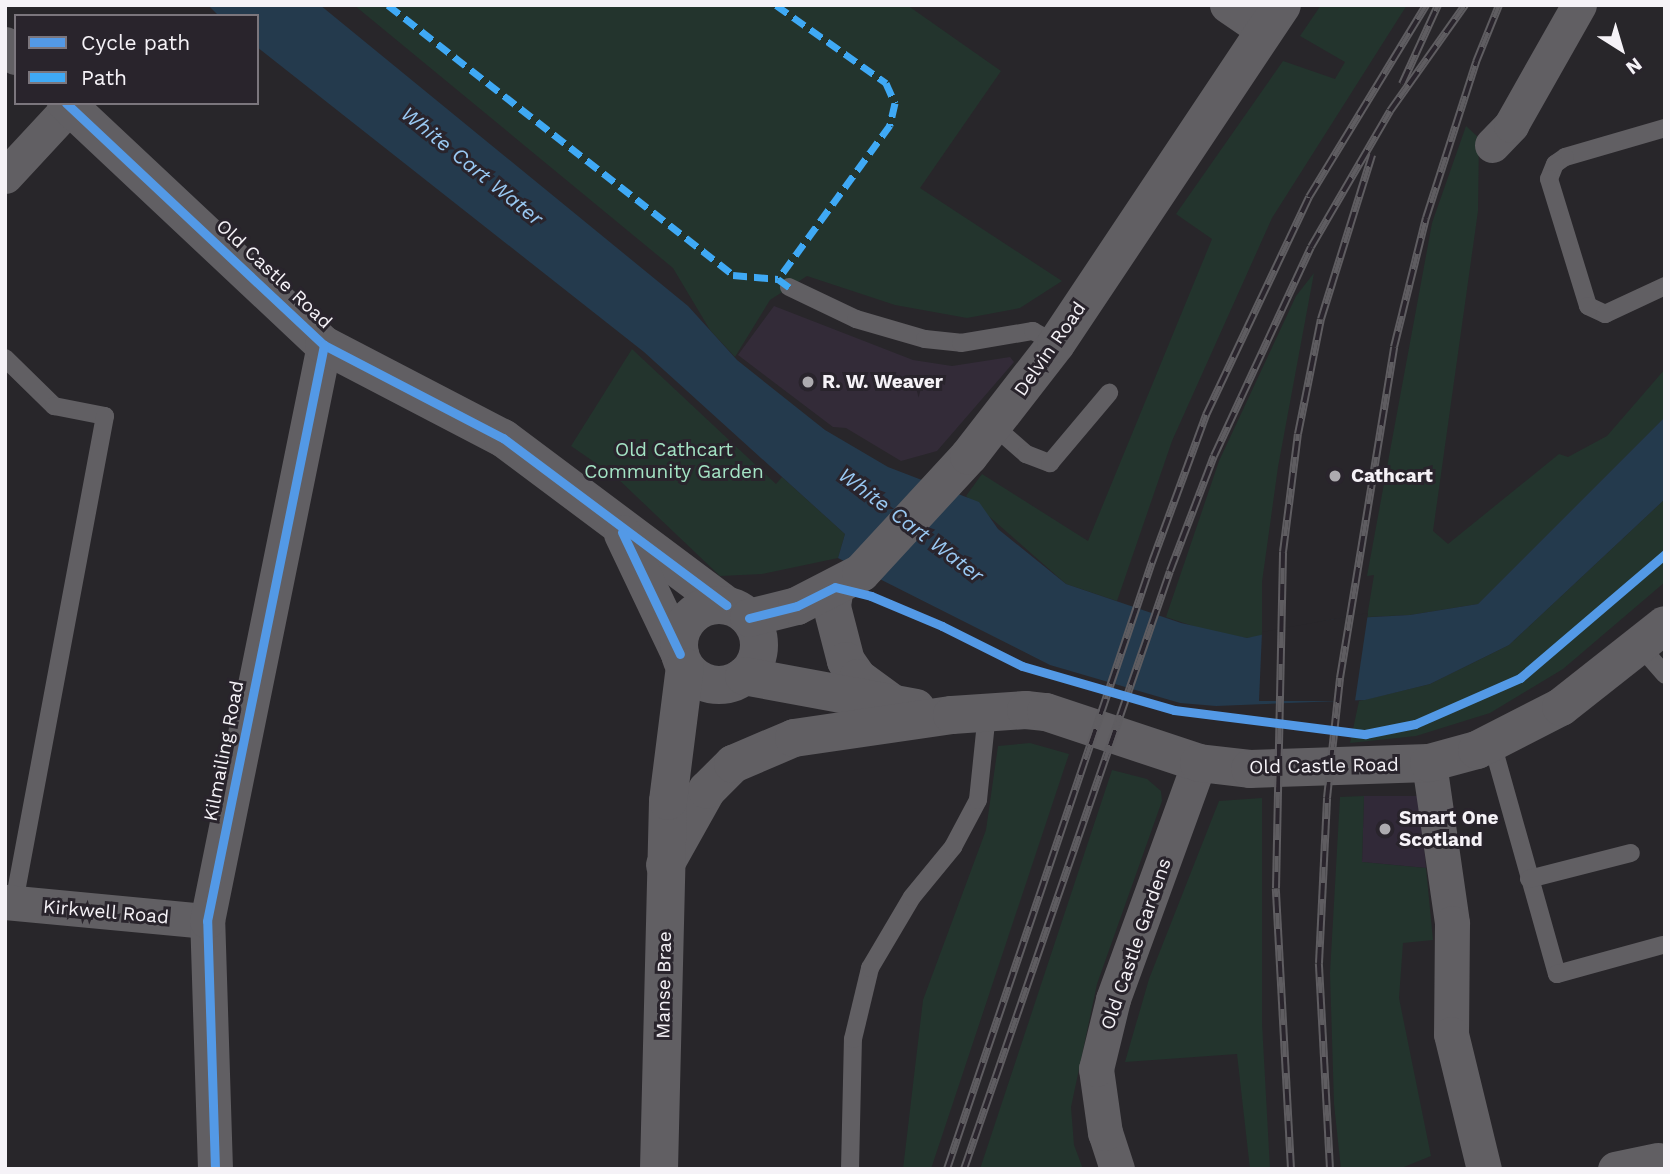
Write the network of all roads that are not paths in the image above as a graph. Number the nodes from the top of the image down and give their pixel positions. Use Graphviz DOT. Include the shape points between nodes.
graph roads {
  1 [pos="1227,5"];
  2 [pos="1579,5"];
  3 [pos="1274,18"];
  4 [pos="68,105"];
  5 [pos="1665,128"];
  6 [pos="1492,145"];
  7 [pos="5,176"];
  8 [pos="1665,286"];
  9 [pos="789,288"];
  10 [pos="1056,344"];
  11 [pos="324,345"];
  12 [pos="5,358"];
  13 [pos="1109,393"];
  14 [pos="994,426"];
  15 [pos="620,529"];
  16 [pos="848,580"];
  17 [pos="737,611"];
  18 [pos="1653,635"];
  19 [pos="682,661"];
  20 [pos="1665,675"];
  21 [pos="738,680"];
  22 [pos="893,704"];
  23 [pos="970,714"];
  24 [pos="1492,743"];
  25 [pos="1199,762"];
  26 [pos="1429,762"];
  27 [pos="668,801"];
  28 [pos="1631,853"];
  29 [pos="665,865"];
  30 [pos="1529,879"];
  31 [pos="9,903"];
  32 [pos="207,921"];
  33 [pos="1662,946"];
  34 [pos="1658,1160"];
  35 [pos="215,1169"];
  36 [pos="659,1169"];
  37 [pos="850,1169"];
  38 [pos="1117,1169"];
  39 [pos="1484,1169"];
  40 [pos="1615,1169"];
  1 -- 3 [label="street"];
  2 -- 6 [label="street" via="1511,125"];
  3 -- 10 [label="main road, Delvin Road"];
  4 -- 7 [label="street"];
  4 -- 11 [label="main road, Old Castle Road"];
  5 -- 8 [label="lane" via="1565,157 1555,164 1549,179 1588,306 1605,314"];
  9 -- 10 [label="lane" via="856,319 925,339 961,343 1033,331"];
  10 -- 14 [label="main road, Delvin Road"];
  11 -- 15 [label="main road, Old Castle Road" via="503,438"];
  11 -- 32 [label="street, Kilmailing Road"];
  12 -- 31 [label="lane" via="54,406 104,416"];
  13 -- 14 [label="lane" via="1050,463 1026,454"];
  14 -- 16 [label="main road, Delvin Road"];
  15 -- 17 [label="main road, Old Castle Road"];
  15 -- 19 [label="main road, Old Castle Road"];
  16 -- 17 [label="main road, Delvin Road" via="797,606"];
  16 -- 22 [label="main road, Old Castle Road" via="835,628 846,661 858,678"];
  17 -- 19 [label="main road" via="713,605 690,617 678,641"];
  17 -- 21 [label="main road" via="759,642 758,655"];
  18 -- 20 [label="lane"];
  18 -- 24 [label="main road, Old Castle Road" via="1561,707"];
  19 -- 21 [label="main road, Old Castle Road" via="706,683"];
  19 -- 27 [label="main road, Manse Brae"];
  21 -- 22 [label="main road, Old Castle Road"];
  21 -- 27 [label="main road, Manse Brae" via="706,711 689,740"];
  22 -- 23 [label="main road, Old Castle Road"];
  23 -- 25 [label="main road, Old Castle Road" via="1046,712"];
  23 -- 29 [label="main road, Old Castle Road" via="794,738 733,764 707,790"];
  23 -- 37 [label="lane" via="978,800 953,847 912,897 870,968 853,1039"];
  24 -- 26 [label="main road, Old Castle Road"];
  24 -- 30 [label="lane"];
  25 -- 26 [label="main road, Old Castle Road" via="1250,769"];
  25 -- 38 [label="street, Old Castle Gardens" via="1113,999 1096,1069 1105,1133"];
  26 -- 39 [label="street" via="1451,912 1451,1034"];
  27 -- 29 [label="main road, Manse Brae"];
  28 -- 30 [label="lane"];
  29 -- 36 [label="main road, Manse Brae"];
  30 -- 33 [label="lane" via="1557,974"];
  31 -- 32 [label="street, Kirkwell Road"];
  32 -- 35 [label="street, Kilmailing Road"];
  34 -- 40 [label="street"];
}
